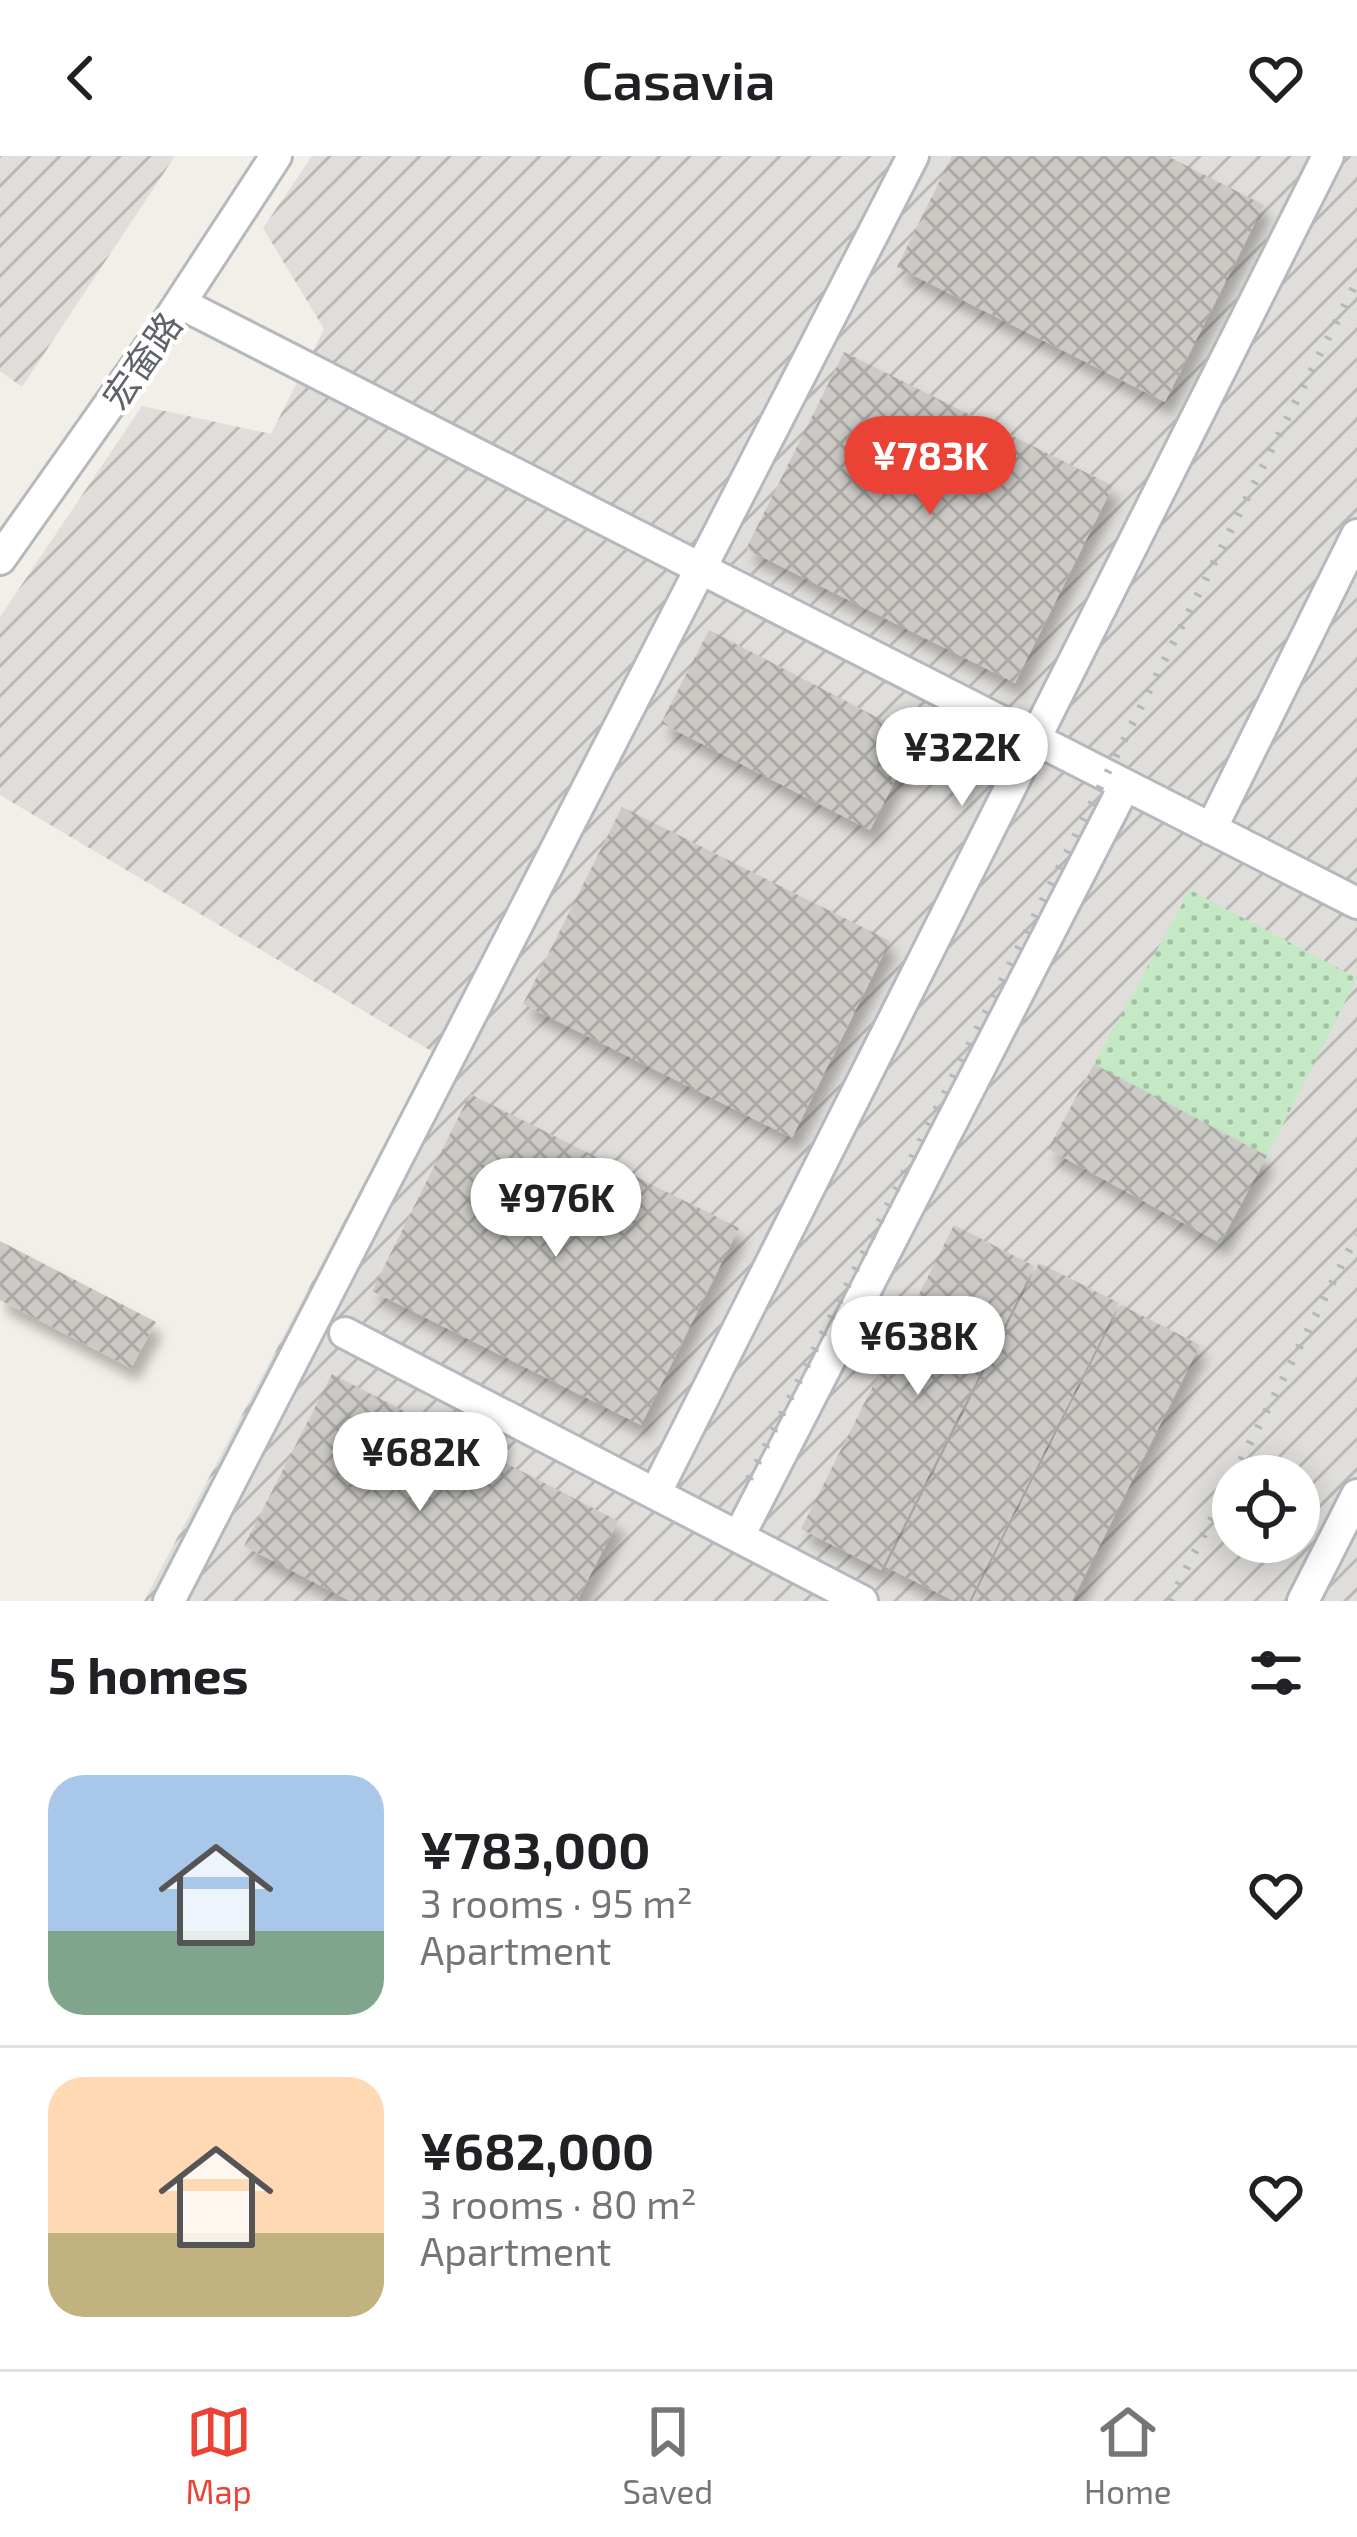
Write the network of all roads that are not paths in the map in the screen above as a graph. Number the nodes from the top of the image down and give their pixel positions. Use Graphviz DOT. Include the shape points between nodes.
graph roads {
  1 [pos="276,156"];
  2 [pos="913,156"];
  3 [pos="1328,156"];
  4 [pos="180,303"];
  5 [pos="1357,535"];
  6 [pos="0,559"];
  7 [pos="702,569"];
  8 [pos="1035,739"];
  9 [pos="1125,785"];
  10 [pos="1211,829"];
  11 [pos="1357,903"];
  12 [pos="345,1333"];
  13 [pos="656,1492"];
  14 [pos="1357,1495"];
  15 [pos="739,1536"];
  16 [pos="169,1601"];
  17 [pos="862,1601"];
  18 [pos="1303,1601"];
  1 -- 4 [label="street, 宏奤路"];
  2 -- 7 [label="street"];
  3 -- 8 [label="street"];
  4 -- 6 [label="street, 宏奤路"];
  4 -- 7 [label="street"];
  5 -- 10 [label="street"];
  7 -- 8 [label="street"];
  7 -- 16 [label="street"];
  8 -- 9 [label="street"];
  8 -- 13 [label="street"];
  9 -- 10 [label="street"];
  9 -- 15 [label="street"];
  10 -- 11 [label="street"];
  12 -- 13 [label="street"];
  13 -- 15 [label="street"];
  14 -- 18 [label="street"];
  15 -- 17 [label="street"];
}
